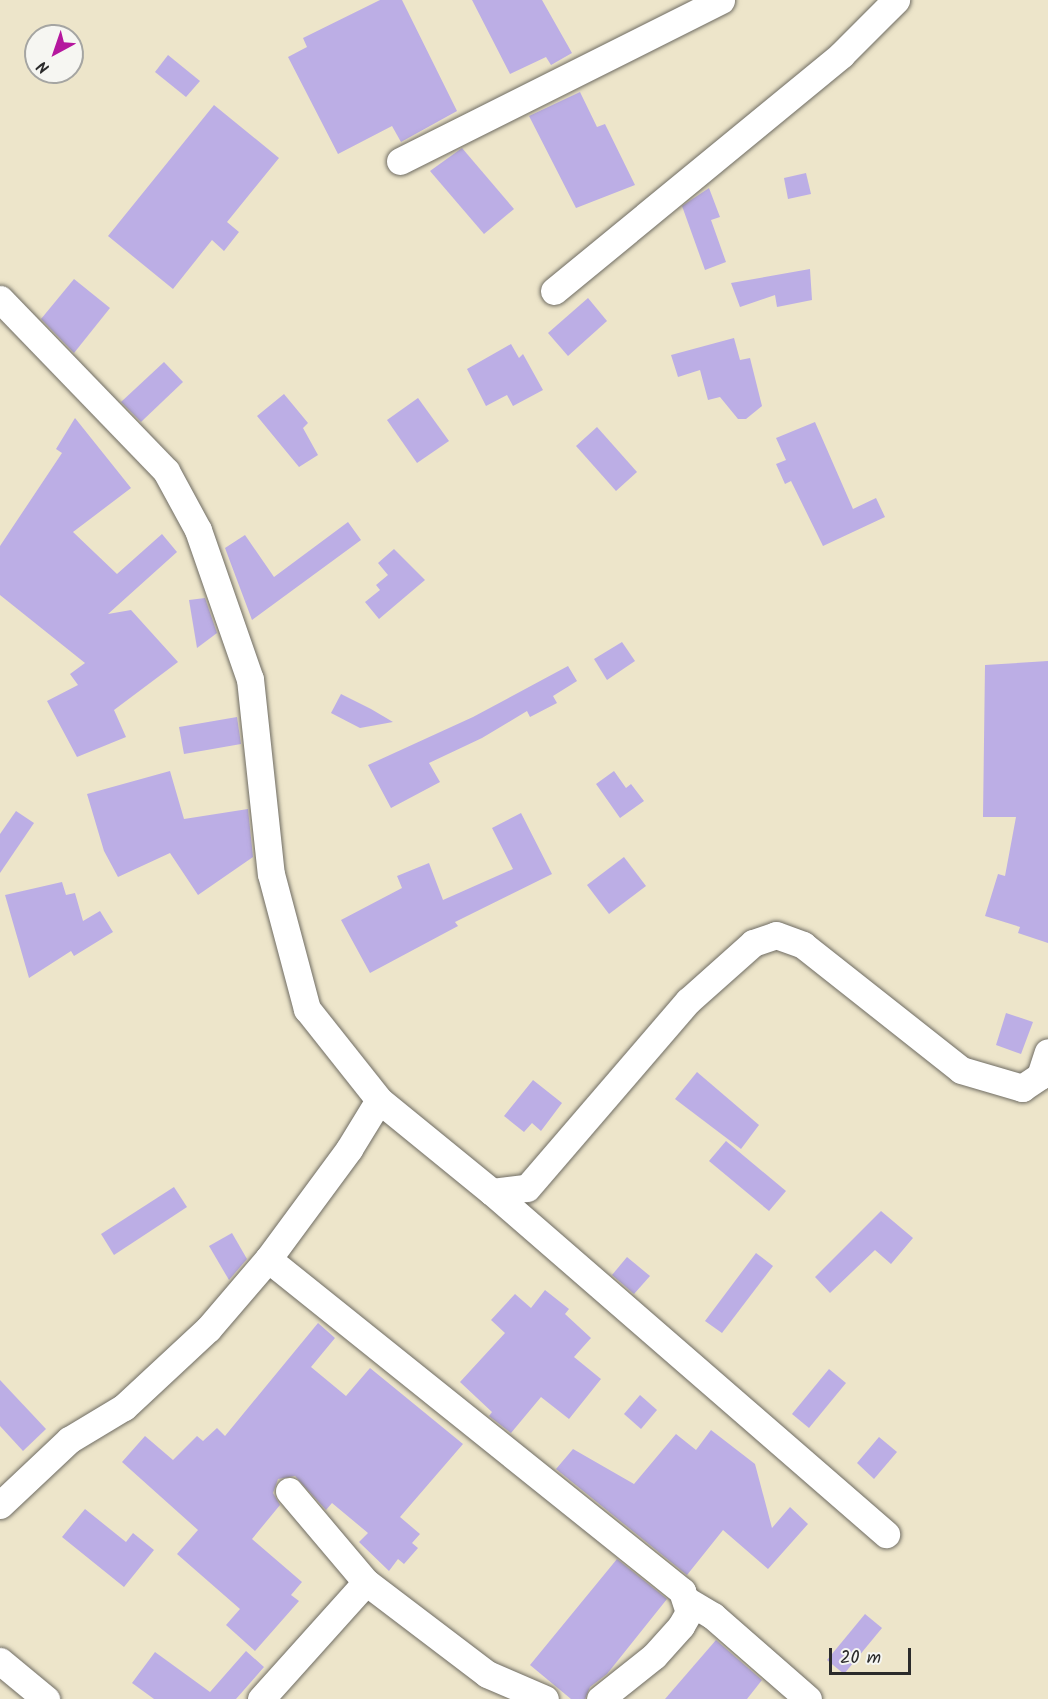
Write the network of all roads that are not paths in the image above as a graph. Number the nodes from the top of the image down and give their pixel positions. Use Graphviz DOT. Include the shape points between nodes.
graph roads {
  1 [pos="720,0"];
  2 [pos="896,0"];
  3 [pos="400,161"];
  4 [pos="554,291"];
  5 [pos="0,299"];
  6 [pos="1048,1052"];
  7 [pos="379,1100"];
  8 [pos="492,1192"];
  9 [pos="268,1259"];
  10 [pos="289,1491"];
  11 [pos="0,1505"];
  12 [pos="886,1534"];
  13 [pos="366,1582"];
  14 [pos="688,1601"];
  15 [pos="0,1661"];
  16 [pos="46,1699"];
  17 [pos="261,1699"];
  18 [pos="544,1699"];
  19 [pos="600,1699"];
  20 [pos="808,1699"];
  1 -- 3 [label="street"];
  2 -- 4 [label="street" via="841,55 583,272"];
  5 -- 7 [label="street" via="166,471 185,501 211,560 250,679 271,874 307,1009"];
  6 -- 8 [label="street" via="1040,1076 1022,1088 961,1070 803,945 776,935 753,943 688,1002 526,1188"];
  7 -- 8 [label="street"];
  7 -- 9 [label="street" via="349,1149"];
  8 -- 12 [label="street"];
  9 -- 11 [label="street" via="172,1364 124,1407 69,1440"];
  9 -- 14 [label="street" via="645,1560"];
  10 -- 13 [label="street"];
  13 -- 17 [label="street"];
  13 -- 18 [label="street" via="487,1674"];
  14 -- 19 [label="street" via="689,1612 674,1634 620,1686"];
  14 -- 20 [label="street" via="713,1616"];
  15 -- 16 [label="street"];
}
